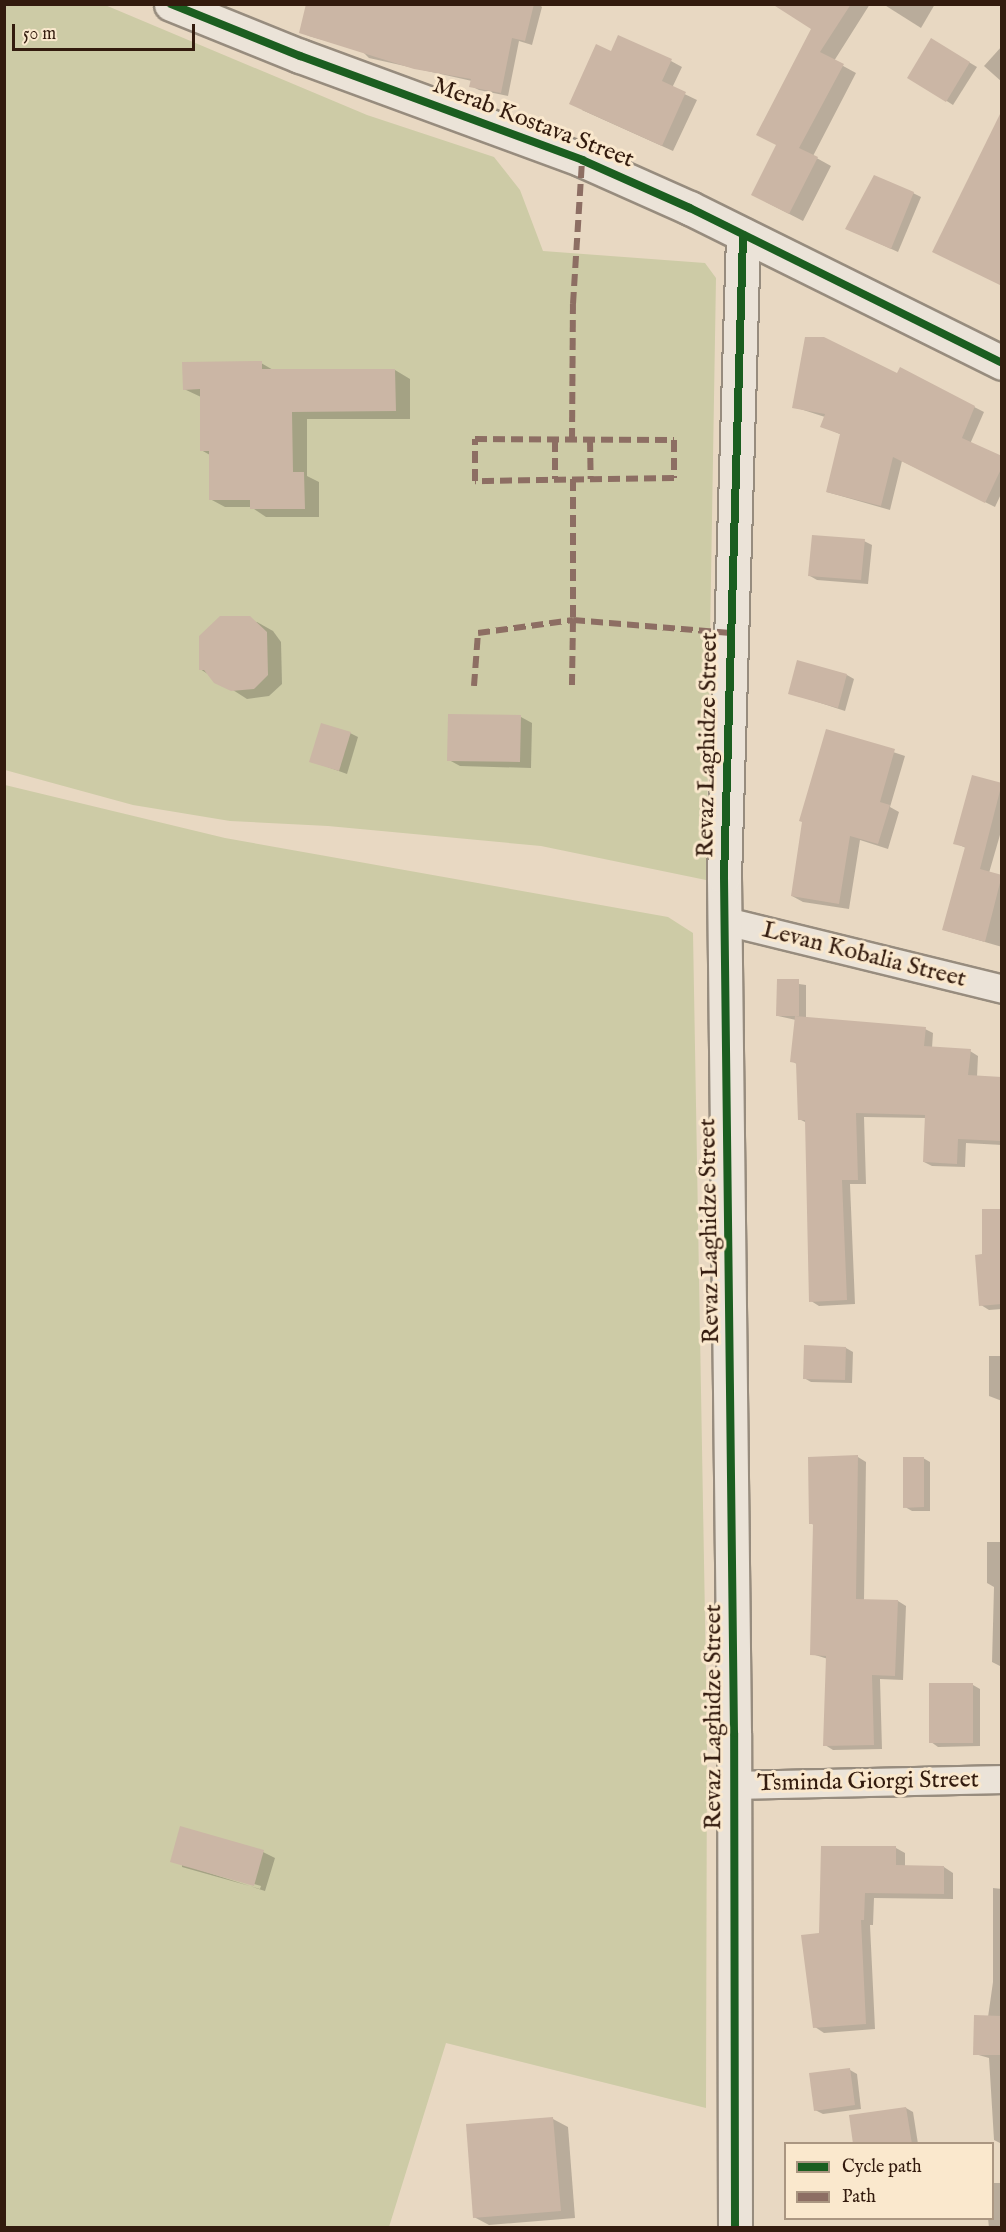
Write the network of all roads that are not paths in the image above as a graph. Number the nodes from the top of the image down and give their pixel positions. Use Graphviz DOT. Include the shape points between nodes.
graph roads {
  1 [pos="171,4"];
  2 [pos="744,235"];
  3 [pos="1002,363"];
  4 [pos="726,921"];
  5 [pos="1002,989"];
  6 [pos="1002,1779"];
  7 [pos="735,1785"];
  8 [pos="735,2228"];
  1 -- 2 [label="street, Merab Kostava Street" via="300,57 582,160"];
  2 -- 3 [label="street, Merab Kostava Street"];
  2 -- 4 [label="street, Revaz Laghidze Street" via="730,633"];
  4 -- 5 [label="street, Levan Kobalia Street"];
  4 -- 7 [label="street, Revaz Laghidze Street"];
  6 -- 7 [label="street, Tsminda Giorgi Street"];
  7 -- 8 [label="street, Revaz Laghidze Street"];
}
